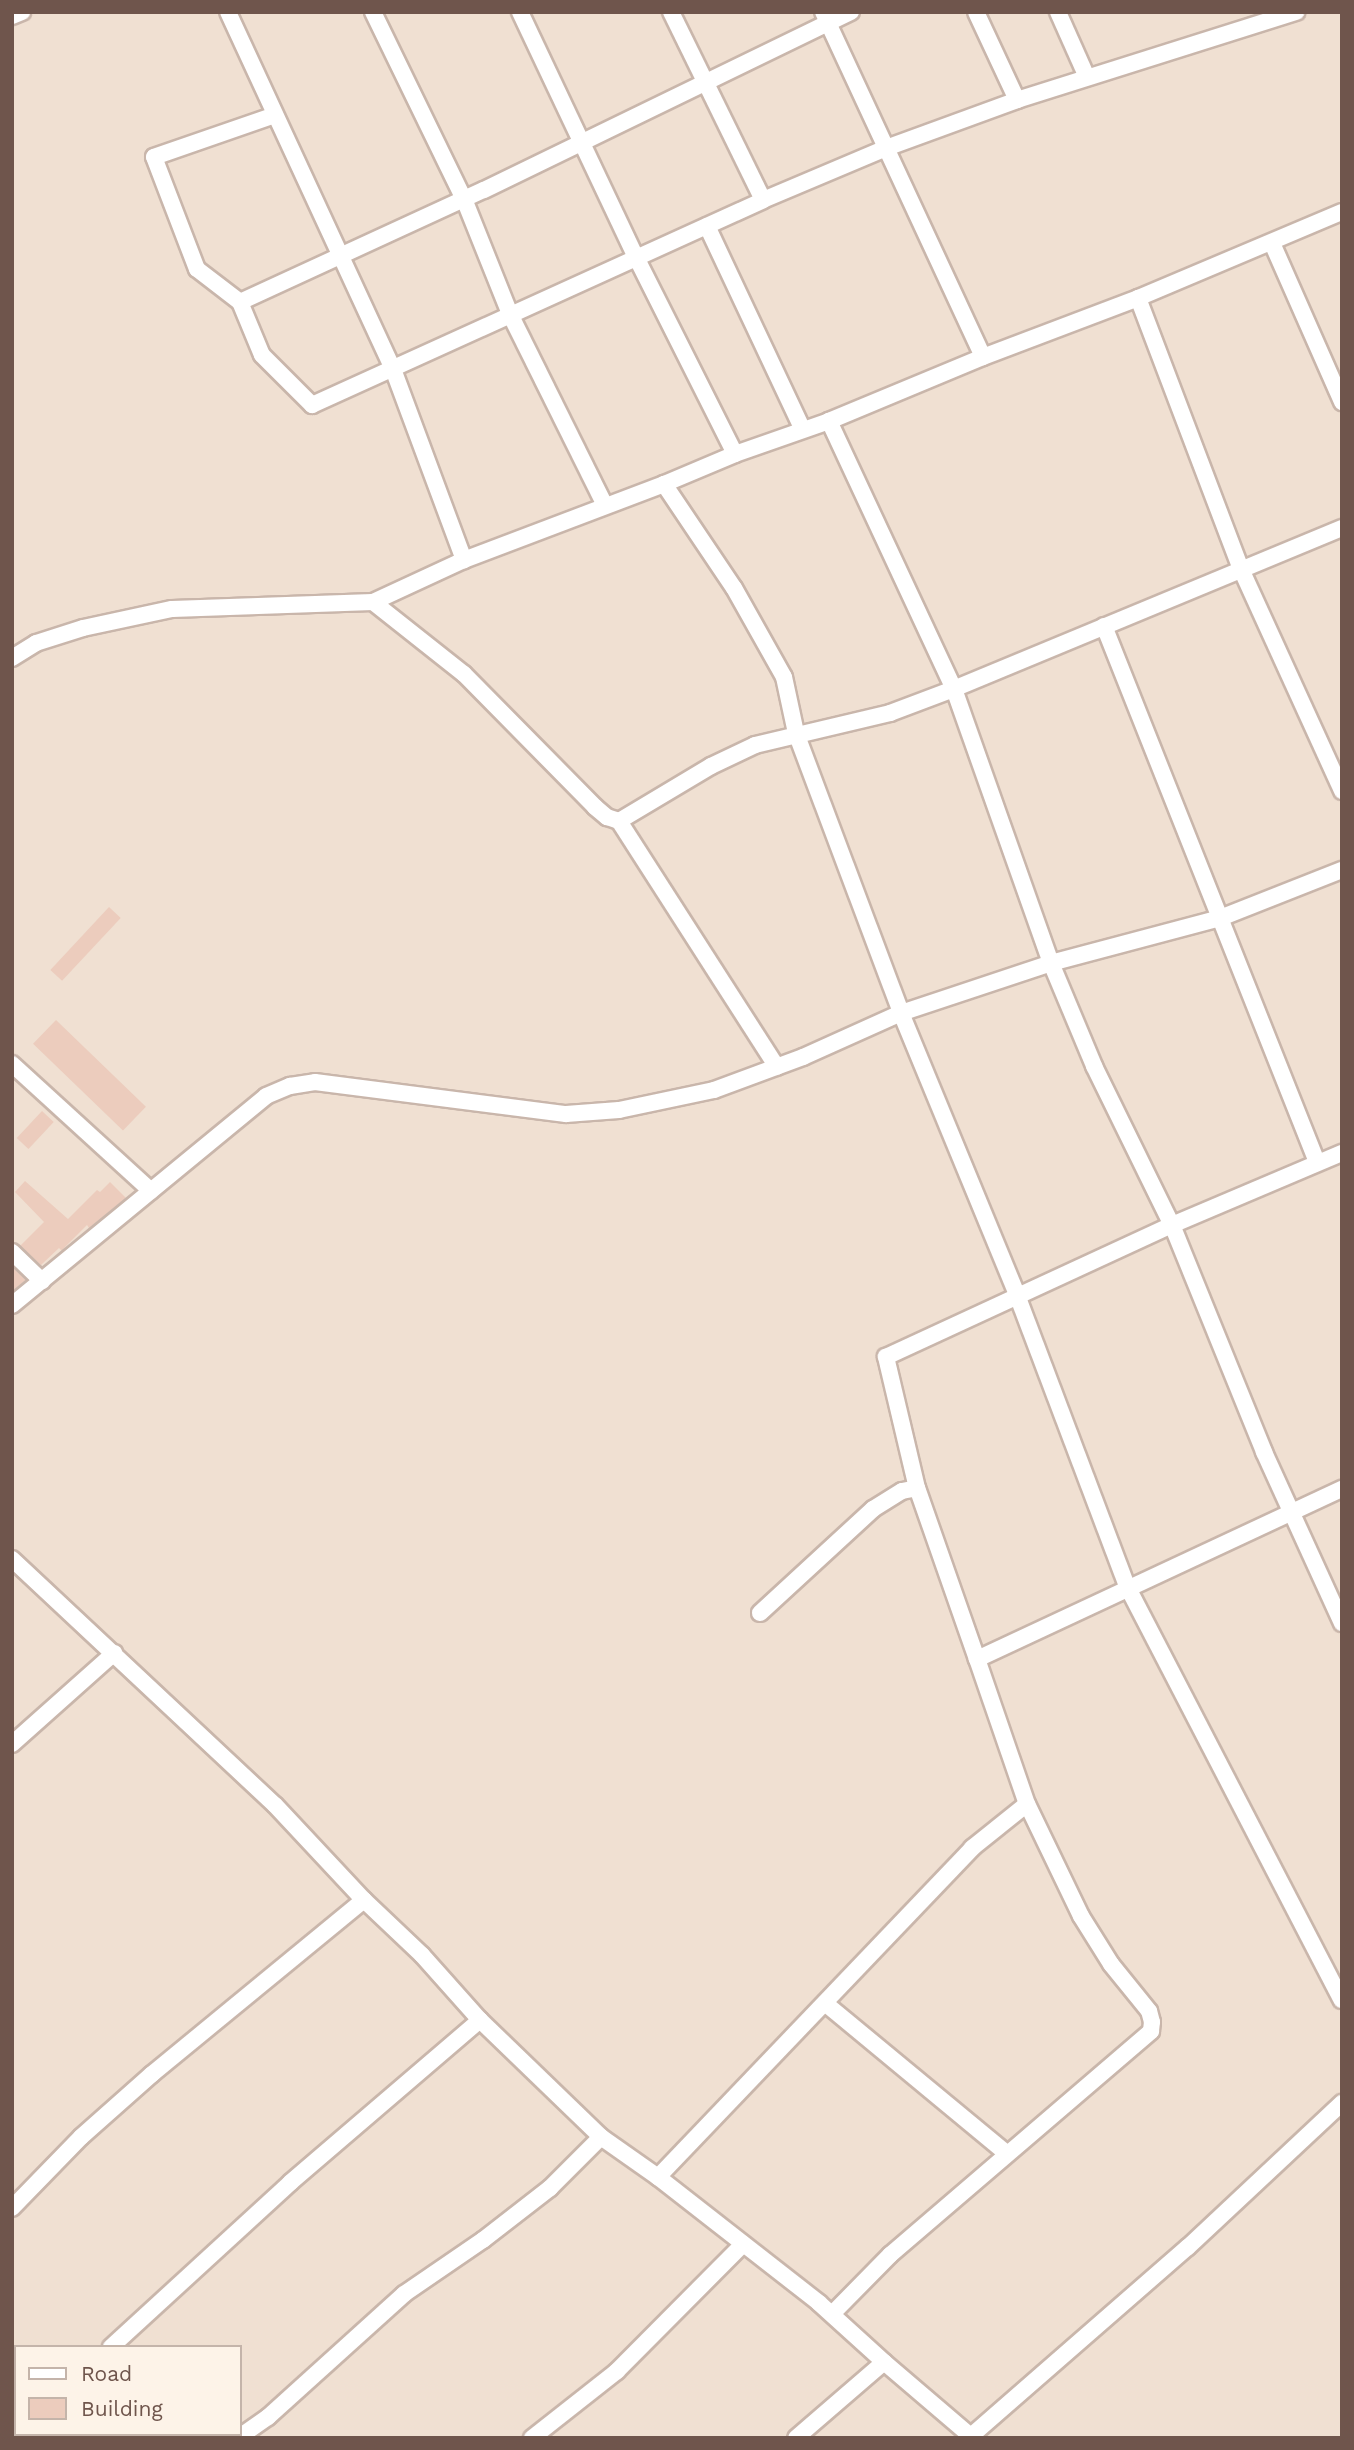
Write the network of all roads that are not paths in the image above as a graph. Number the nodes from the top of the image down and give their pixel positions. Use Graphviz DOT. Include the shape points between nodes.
graph roads {
  1 [pos="22,12"];
  2 [pos="228,12"];
  3 [pos="373,12"];
  4 [pos="520,12"];
  5 [pos="671,12"];
  6 [pos="851,12"];
  7 [pos="976,12"];
  8 [pos="1058,12"];
  9 [pos="1296,12"];
  10 [pos="12,16"];
  11 [pos="826,17"];
  12 [pos="1087,77"];
  13 [pos="705,82"];
  14 [pos="1017,100"];
  15 [pos="275,115"];
  16 [pos="583,141"];
  17 [pos="886,148"];
  18 [pos="464,199"];
  19 [pos="763,200"];
  20 [pos="1342,212"];
  21 [pos="707,226"];
  22 [pos="1272,243"];
  23 [pos="342,256"];
  24 [pos="637,259"];
  25 [pos="1138,299"];
  26 [pos="240,302"];
  27 [pos="510,313"];
  28 [pos="983,357"];
  29 [pos="393,369"];
  30 [pos="1342,402"];
  31 [pos="829,421"];
  32 [pos="803,430"];
  33 [pos="735,454"];
  34 [pos="664,484"];
  35 [pos="605,505"];
  36 [pos="1342,528"];
  37 [pos="464,560"];
  38 [pos="1241,569"];
  39 [pos="373,602"];
  40 [pos="1104,626"];
  41 [pos="12,658"];
  42 [pos="954,689"];
  43 [pos="796,733"];
  44 [pos="1342,792"];
  45 [pos="619,821"];
  46 [pos="1342,870"];
  47 [pos="1220,918"];
  48 [pos="1051,962"];
  49 [pos="901,1013"];
  50 [pos="12,1064"];
  51 [pos="777,1067"];
  52 [pos="1342,1153"];
  53 [pos="1317,1162"];
  54 [pos="151,1191"];
  55 [pos="1172,1225"];
  56 [pos="12,1252"];
  57 [pos="42,1281"];
  58 [pos="1017,1295"];
  59 [pos="12,1305"];
  60 [pos="917,1488"];
  61 [pos="1342,1489"];
  62 [pos="1290,1511"];
  63 [pos="12,1559"];
  64 [pos="1128,1587"];
  65 [pos="760,1613"];
  66 [pos="1342,1623"];
  67 [pos="114,1653"];
  68 [pos="977,1659"];
  69 [pos="12,1744"];
  70 [pos="1027,1804"];
  71 [pos="363,1900"];
  72 [pos="1342,2000"];
  73 [pos="826,2004"];
  74 [pos="480,2020"];
  75 [pos="1342,2103"];
  76 [pos="601,2137"];
  77 [pos="1006,2153"];
  78 [pos="658,2177"];
  79 [pos="12,2208"];
  80 [pos="743,2244"];
  81 [pos="832,2314"];
  82 [pos="113,2345"];
  83 [pos="884,2362"];
  84 [pos="242,2435"];
  85 [pos="972,2437"];
  86 [pos="532,2438"];
  87 [pos="796,2438"];
  1 -- 10 [label="street"];
  2 -- 15 [label="street"];
  3 -- 18 [label="street"];
  4 -- 16 [label="street"];
  5 -- 13 [label="street"];
  6 -- 11 [label="street"];
  7 -- 14 [label="street"];
  8 -- 12 [label="street"];
  9 -- 12 [label="street"];
  11 -- 13 [label="street"];
  11 -- 17 [label="street"];
  12 -- 14 [label="street"];
  13 -- 16 [label="street"];
  13 -- 19 [label="street"];
  14 -- 17 [label="street"];
  15 -- 23 [label="street"];
  15 -- 26 [label="street" via="154,157 197,269"];
  16 -- 18 [label="street"];
  16 -- 24 [label="street"];
  17 -- 19 [label="street"];
  17 -- 28 [label="street"];
  18 -- 23 [label="street"];
  18 -- 27 [label="street"];
  19 -- 21 [label="street"];
  20 -- 22 [label="street"];
  21 -- 24 [label="street"];
  21 -- 32 [label="street"];
  22 -- 25 [label="street"];
  22 -- 30 [label="street"];
  23 -- 26 [label="street"];
  23 -- 29 [label="street"];
  24 -- 27 [label="street"];
  24 -- 33 [label="street"];
  25 -- 28 [label="street"];
  25 -- 38 [label="street"];
  26 -- 29 [label="street" via="262,355 312,405"];
  27 -- 29 [label="street"];
  27 -- 35 [label="street"];
  28 -- 31 [label="street"];
  29 -- 37 [label="street"];
  31 -- 32 [label="street"];
  31 -- 42 [label="street"];
  32 -- 33 [label="street"];
  33 -- 34 [label="street"];
  34 -- 35 [label="street"];
  34 -- 43 [label="street" via="770,650 783,677"];
  35 -- 37 [label="street"];
  36 -- 38 [label="street"];
  37 -- 39 [label="street"];
  38 -- 40 [label="street"];
  38 -- 44 [label="street"];
  39 -- 41 [label="street" via="172,609 83,628 36,643"];
  39 -- 45 [label="street" via="464,674 595,807"];
  40 -- 42 [label="street"];
  40 -- 47 [label="street"];
  42 -- 43 [label="street" via="890,713"];
  42 -- 48 [label="street"];
  43 -- 45 [label="street" via="755,745 711,766"];
  43 -- 49 [label="street"];
  45 -- 51 [label="street"];
  46 -- 47 [label="street"];
  47 -- 48 [label="street"];
  47 -- 53 [label="street"];
  48 -- 49 [label="street"];
  48 -- 55 [label="street" via="1094,1066"];
  49 -- 51 [label="street"];
  49 -- 58 [label="street"];
  50 -- 54 [label="street"];
  51 -- 54 [label="street" via="714,1090 619,1110 566,1114 315,1083 290,1086 266,1097"];
  52 -- 53 [label="street"];
  53 -- 55 [label="street"];
  54 -- 57 [label="street"];
  55 -- 58 [label="street"];
  55 -- 62 [label="street"];
  56 -- 57 [label="street"];
  57 -- 59 [label="street"];
  58 -- 60 [label="street" via="886,1357"];
  58 -- 64 [label="street"];
  60 -- 65 [label="street" via="902,1491 873,1509"];
  60 -- 68 [label="street"];
  61 -- 62 [label="street"];
  62 -- 64 [label="street"];
  62 -- 66 [label="street"];
  63 -- 67 [label="street"];
  64 -- 68 [label="street"];
  64 -- 72 [label="street"];
  67 -- 69 [label="street"];
  67 -- 71 [label="street" via="275,1805"];
  68 -- 70 [label="street"];
  70 -- 73 [label="street" via="972,1849"];
  70 -- 77 [label="street" via="1081,1916 1111,1964 1149,2011 1152,2022 1145,2038"];
  71 -- 74 [label="street" via="422,1955"];
  71 -- 79 [label="street" via="141,2083"];
  73 -- 77 [label="street"];
  73 -- 78 [label="street"];
  74 -- 76 [label="street"];
  74 -- 82 [label="street" via="290,2183"];
  75 -- 85 [label="street" via="1188,2247"];
  76 -- 78 [label="street"];
  76 -- 84 [label="street" via="550,2188 404,2294"];
  77 -- 81 [label="street" via="890,2255"];
  78 -- 80 [label="street"];
  80 -- 81 [label="street"];
  80 -- 86 [label="street" via="617,2371"];
  81 -- 83 [label="street"];
  83 -- 85 [label="street"];
  83 -- 87 [label="street"];
}
